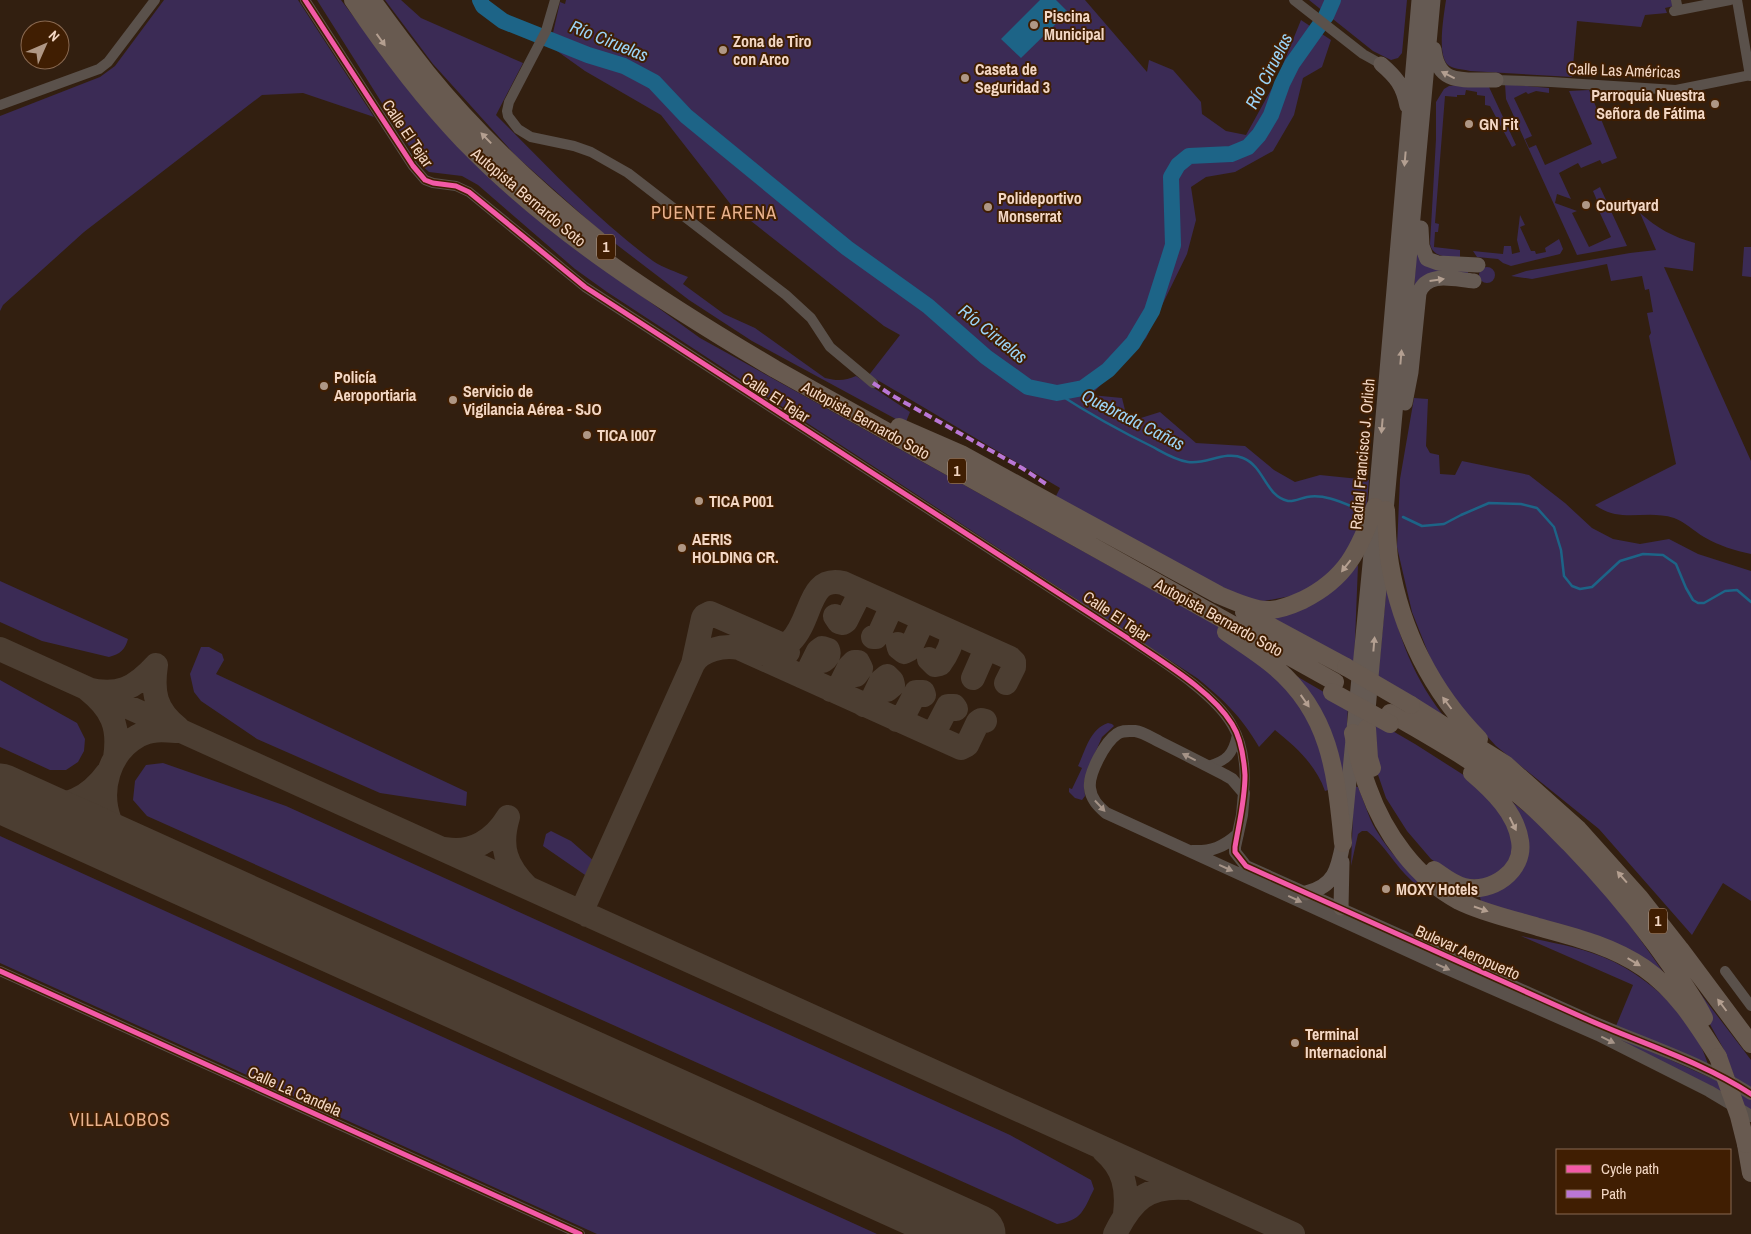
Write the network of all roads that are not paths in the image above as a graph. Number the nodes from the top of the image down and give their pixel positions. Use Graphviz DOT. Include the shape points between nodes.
graph roads {
  1 [pos="155,0"];
  2 [pos="305,0"];
  3 [pos="353,0"];
  4 [pos="372,0"];
  5 [pos="555,0"];
  6 [pos="1294,0"];
  7 [pos="1419,0"];
  8 [pos="1433,0"];
  9 [pos="1730,0"];
  10 [pos="1737,0"];
  11 [pos="1676,7"];
  12 [pos="1432,16"];
  13 [pos="1414,55"];
  14 [pos="1381,64"];
  15 [pos="1751,75"];
  16 [pos="1496,80"];
  17 [pos="1426,91"];
  18 [pos="0,105"];
  19 [pos="1409,111"];
  20 [pos="1478,265"];
  21 [pos="1474,281"];
  22 [pos="872,383"];
  23 [pos="896,426"];
  24 [pos="1388,490"];
  25 [pos="1380,509"];
  26 [pos="1103,546"];
  27 [pos="1216,624"];
  28 [pos="1338,679"];
  29 [pos="1391,714"];
  30 [pos="1360,730"];
  31 [pos="1237,734"];
  32 [pos="1505,764"];
  33 [pos="1208,766"];
  34 [pos="1472,773"];
  35 [pos="1244,792"];
  36 [pos="1550,813"];
  37 [pos="1238,834"];
  38 [pos="1343,843"];
  39 [pos="1190,851"];
  40 [pos="1306,892"];
  41 [pos="1341,908"];
  42 [pos="0,971"];
  43 [pos="1725,971"];
  44 [pos="1751,1006"];
  45 [pos="1751,1044"];
  46 [pos="1718,1058"];
  47 [pos="1751,1094"];
  48 [pos="1751,1116"];
  49 [pos="1751,1173"];
  50 [pos="580,1234"];
  1 -- 18 [label="street" via="108,62 99,69"];
  2 -- 31 [label="street, Calle El Tejar" via="425,180 469,192 585,287 1129,639 1194,685 1232,723"];
  3 -- 26 [label="highway, Autopista Bernardo Soto / 1, one-way" via="427,100 484,161 556,224 652,294 775,369"];
  23 -- 4 [label="highway, Autopista Bernardo Soto / 1, one-way" via="694,310 600,242 536,188 484,136 428,74"];
  5 -- 22 [label="street" via="546,31 508,107 508,116 518,129 531,137 591,152 628,173 786,294 810,318 830,347"];
  6 -- 14 [label="street" via="1363,54"];
  7 -- 13 [label="main road, Radial Francisco J. Orlich"];
  8 -- 12 [label="main road, Radial Francisco J. Orlich"];
  9 -- 11 [label="street"];
  10 -- 15 [label="street"];
  16 -- 12 [label="main road, one-way" via="1446,76 1435,59"];
  12 -- 17 [label="main road, Radial Francisco J. Orlich"];
  13 -- 14 [label="main road" via="1397,68"];
  13 -- 19 [label="main road, Radial Francisco J. Orlich"];
  14 -- 19 [label="main road" via="1398,81"];
  15 -- 16 [label="street, Calle Las Américas" via="1676,90"];
  17 -- 20 [label="main road" via="1428,161 1422,246 1427,259 1432,262"];
  24 -- 17 [label="main road, Radial Francisco J. Orlich, one-way"];
  19 -- 25 [label="main road, Radial Francisco J. Orlich, one-way"];
  24 -- 21 [label="main road, one-way" via="1411,372 1421,289 1427,282 1438,278"];
  25 -- 23 [label="highway, one-way" via="1360,546 1334,580 1299,602 1267,610 1219,595 961,454"];
  23 -- 26 [label="highway, Autopista Bernardo Soto / 1"];
  24 -- 25 [label="main road, Radial Francisco J. Orlich"];
  25 -- 30 [label="main road, Radial Francisco J. Orlich"];
  32 -- 25 [label="highway, one-way" via="1451,708 1414,644 1400,606"];
  26 -- 27 [label="highway, 1"];
  26 -- 28 [label="highway, Autopista Bernardo Soto / 1"];
  27 -- 28 [label="highway, Autopista Bernardo Soto / 1"];
  27 -- 38 [label="highway, one-way" via="1276,668 1312,710 1334,764"];
  28 -- 29 [label="highway, Autopista Bernardo Soto / 1"];
  28 -- 32 [label="highway, Autopista Bernardo Soto / 1, bridge" via="1411,705"];
  29 -- 34 [label="highway, Autopista Bernardo Soto / 1"];
  29 -- 36 [label="highway, Autopista Bernardo Soto / 1" via="1460,755 1529,803"];
  29 -- 36 [label="highway, Autopista Bernardo Soto / 1" via="1458,745"];
  34 -- 30 [label="highway, one-way" via="1503,804 1520,842 1518,858 1511,872 1499,882 1480,888 1450,881 1407,842 1376,784"];
  30 -- 38 [label="main road, Radial Francisco J. Orlich"];
  30 -- 46 [label="highway, one-way" via="1368,788 1380,816 1407,858 1423,873 1448,894 1471,906 1597,944 1632,960 1676,996 1690,1012"];
  31 -- 33 [label="street" via="1229,756"];
  31 -- 35 [label="street, Calle El Tejar" via="1244,762"];
  32 -- 36 [label="highway, Autopista Bernardo Soto / 1"];
  33 -- 35 [label="street, Bulevar Aeropuerto" via="1232,779"];
  33 -- 39 [label="street, Bulevar Aeropuerto, one-way" via="1138,731 1123,731 1108,744 1095,765 1090,781 1094,802 1106,813"];
  34 -- 36 [label="highway, Autopista Bernardo Soto / 1" via="1512,797"];
  35 -- 37 [label="street, Bulevar Aeropuerto"];
  45 -- 36 [label="highway, 1, one-way" via="1640,898 1591,843"];
  36 -- 46 [label="highway, 1" via="1681,978 1704,1017"];
  37 -- 39 [label="street" via="1216,849"];
  37 -- 40 [label="street, Bulevar Aeropuerto" via="1235,852 1246,866"];
  38 -- 40 [label="main road, Radial Francisco J. Orlich" via="1332,879 1321,888"];
  38 -- 41 [label="main road"];
  39 -- 48 [label="street, Bulevar Aeropuerto, one-way" via="1598,1035"];
  40 -- 41 [label="street, Bulevar Aeropuerto"];
  41 -- 47 [label="street, Bulevar Aeropuerto" via="1706,1070"];
  42 -- 50 [label="street, Calle La Candela"];
  43 -- 44 [label="street"];
  46 -- 49 [label="highway, 1, bridge" via="1738,1116"];
}
